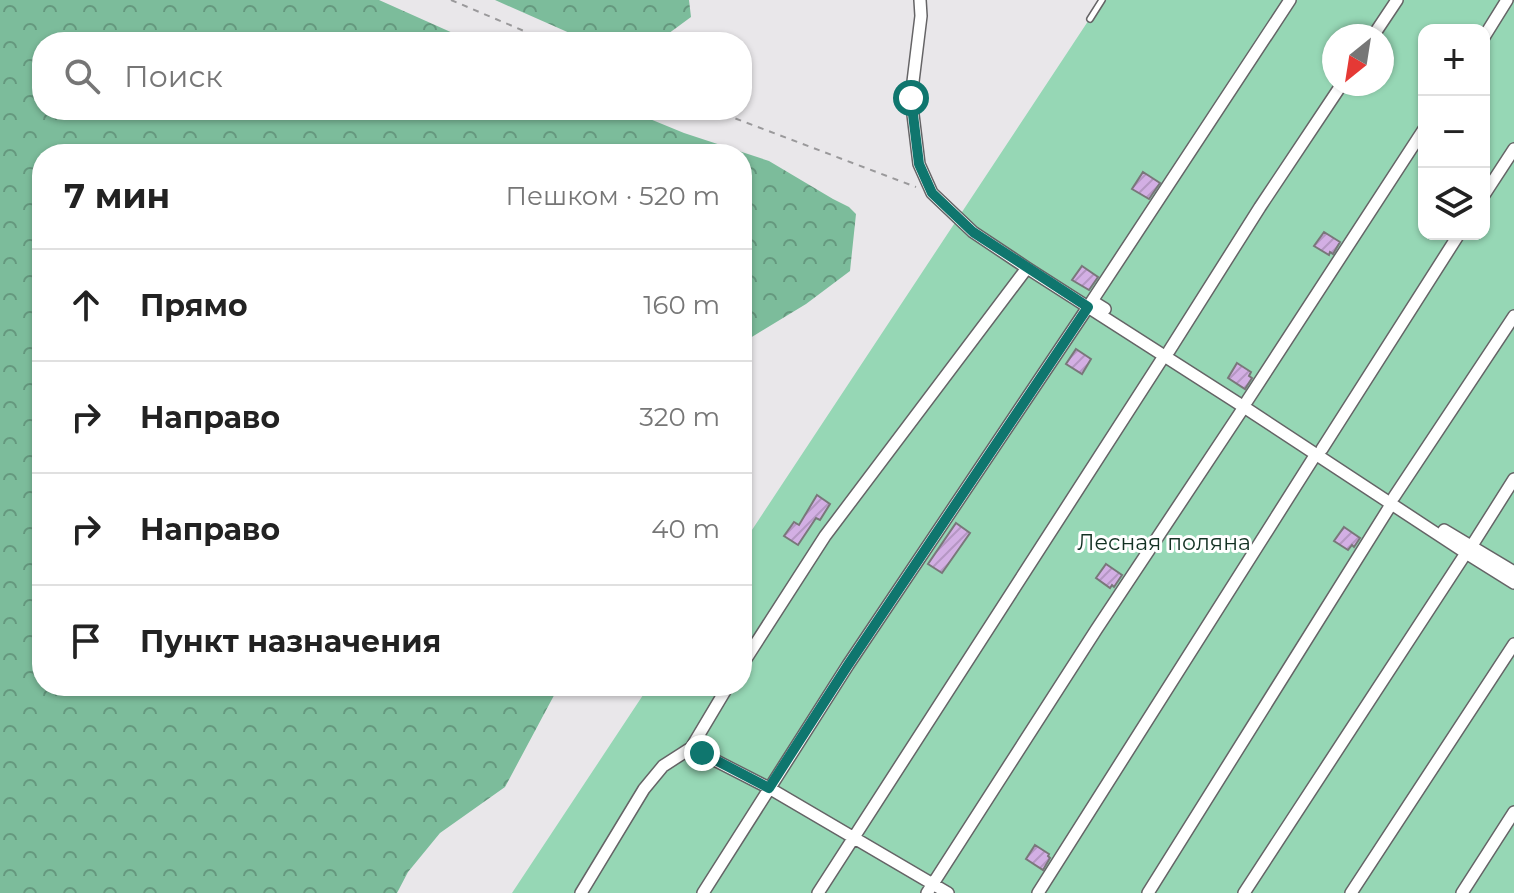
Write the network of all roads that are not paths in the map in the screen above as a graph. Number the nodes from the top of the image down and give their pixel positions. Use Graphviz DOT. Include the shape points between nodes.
graph roads {
  1 [pos="920,0"];
  2 [pos="1102,0"];
  3 [pos="1290,0"];
  4 [pos="1397,0"];
  5 [pos="1507,0"];
  6 [pos="1090,19"];
  7 [pos="1381,24"];
  8 [pos="1490,27"];
  9 [pos="1334,96"];
  10 [pos="1418,138"];
  11 [pos="1514,149"];
  12 [pos="1490,186"];
  13 [pos="1455,240"];
  14 [pos="1027,268"];
  15 [pos="1088,307"];
  16 [pos="1514,316"];
  17 [pos="1167,353"];
  18 [pos="1246,404"];
  19 [pos="1319,451"];
  20 [pos="1514,479"];
  21 [pos="1393,500"];
  22 [pos="1468,550"];
  23 [pos="1514,572"];
  24 [pos="1514,583"];
  25 [pos="1514,644"];
  26 [pos="752,649"];
  27 [pos="722,696"];
  28 [pos="691,748"];
  29 [pos="769,788"];
  30 [pos="1514,812"];
  31 [pos="854,838"];
  32 [pos="930,888"];
  33 [pos="581,893"];
  34 [pos="703,893"];
  35 [pos="818,893"];
  36 [pos="948,893"];
  37 [pos="1038,893"];
  38 [pos="1148,893"];
  39 [pos="1244,893"];
  40 [pos="1351,893"];
  41 [pos="1462,893"];
  1 -- 14 [label="street" via="911,98 919,164 932,193 973,232"];
  2 -- 6 [label="lane"];
  3 -- 17 [label="street" via="1092,301"];
  4 -- 7 [label="street"];
  5 -- 8 [label="street"];
  9 -- 17 [label="street"];
  10 -- 18 [label="street"];
  11 -- 12 [label="street"];
  13 -- 19 [label="street"];
  14 -- 15 [label="street"];
  14 -- 26 [label="street" via="825,536"];
  15 -- 17 [label="street"];
  15 -- 29 [label="street"];
  16 -- 21 [label="street"];
  17 -- 18 [label="street"];
  17 -- 31 [label="street"];
  18 -- 19 [label="street"];
  18 -- 32 [label="street"];
  19 -- 21 [label="street"];
  19 -- 37 [label="street"];
  20 -- 22 [label="street"];
  21 -- 22 [label="street"];
  21 -- 38 [label="street"];
  22 -- 23 [label="street"];
  22 -- 24 [label="street"];
  22 -- 39 [label="street"];
  25 -- 40 [label="street"];
  27 -- 28 [label="street"];
  28 -- 29 [label="street"];
  28 -- 33 [label="street" via="663,766 644,789"];
  29 -- 31 [label="street"];
  29 -- 34 [label="street"];
  30 -- 41 [label="street"];
  31 -- 32 [label="street"];
  31 -- 35 [label="street"];
  32 -- 36 [label="street"];
}
